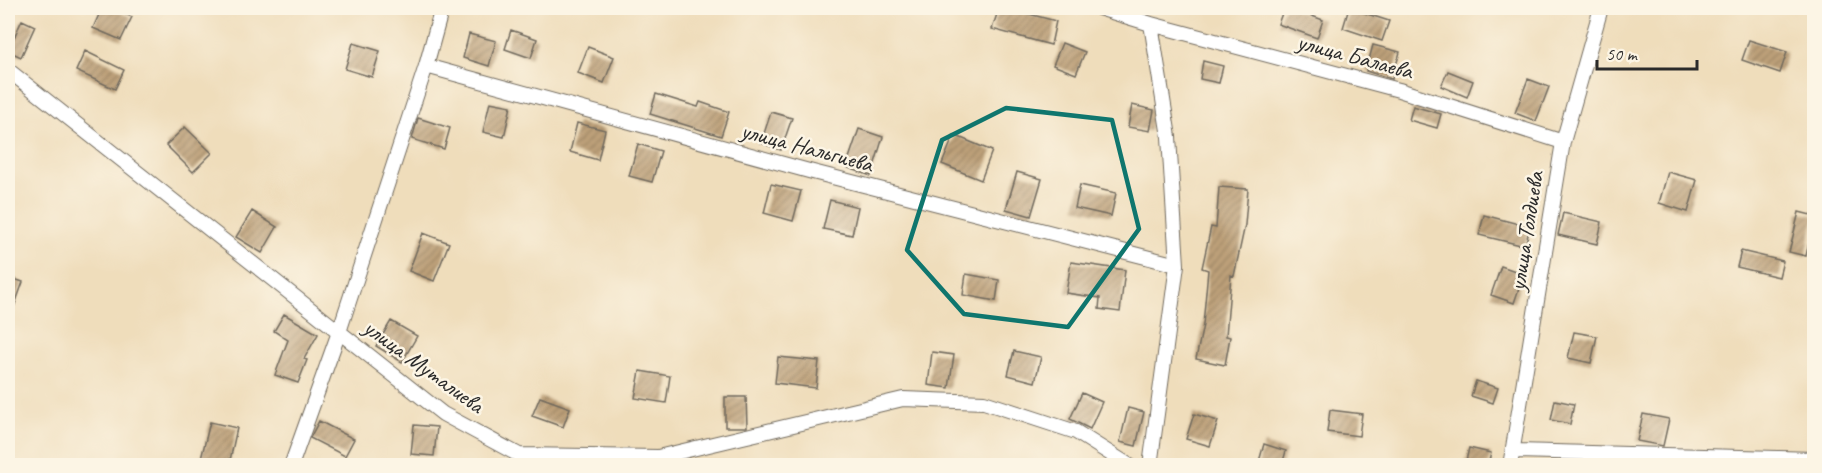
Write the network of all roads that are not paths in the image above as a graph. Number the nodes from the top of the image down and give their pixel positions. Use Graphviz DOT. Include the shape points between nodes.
graph roads {
  1 [pos="442,8"];
  2 [pos="1100,8"];
  3 [pos="1601,8"];
  4 [pos="1151,24"];
  5 [pos="426,66"];
  6 [pos="8,70"];
  7 [pos="1563,142"];
  8 [pos="1177,265"];
  9 [pos="339,332"];
  10 [pos="1514,451"];
  11 [pos="1815,459"];
  12 [pos="291,465"];
  13 [pos="1130,465"];
  14 [pos="1150,465"];
  15 [pos="1510,465"];
  1 -- 5 [label="street"];
  2 -- 4 [label="street, улица Балаева"];
  3 -- 7 [label="street, улица Толдиева"];
  4 -- 7 [label="street, улица Балаева" via="1400,90"];
  4 -- 8 [label="street" via="1169,138"];
  5 -- 8 [label="street, улица Нальгиева" via="809,171"];
  5 -- 9 [label="street"];
  6 -- 9 [label="street, улица Муталиева"];
  7 -- 10 [label="street, улица Толдиева"];
  8 -- 14 [label="street"];
  9 -- 12 [label="street"];
  9 -- 13 [label="street, улица Муталиева" via="443,414 519,455 658,457 903,399 984,402 1076,432"];
  10 -- 11 [label="street"];
  10 -- 15 [label="street, улица Толдиева"];
}
